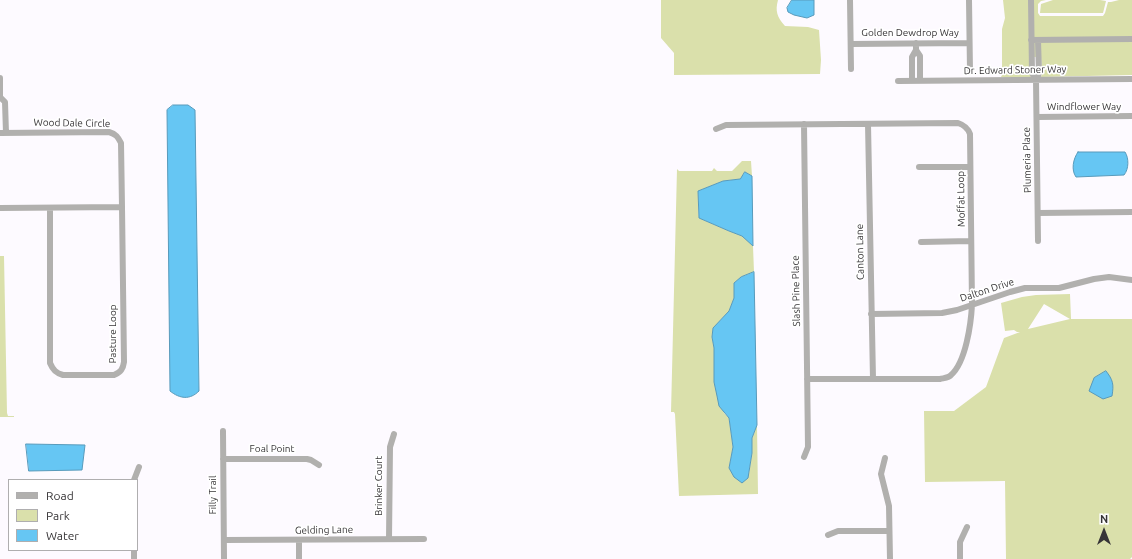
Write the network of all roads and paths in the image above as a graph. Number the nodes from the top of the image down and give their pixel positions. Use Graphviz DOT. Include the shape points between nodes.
graph roads {
  1 [pos="850,0"];
  2 [pos="969,0"];
  3 [pos="1031,0"];
  4 [pos="1132,39"];
  5 [pos="1031,40"];
  6 [pos="1038,40"];
  7 [pos="916,43"];
  8 [pos="969,43"];
  9 [pos="851,44"];
  10 [pos="916,50"];
  11 [pos="920,59"];
  12 [pos="912,60"];
  13 [pos="1032,60"];
  14 [pos="1039,60"];
  15 [pos="912,67"];
  16 [pos="920,67"];
  17 [pos="851,69"];
  18 [pos="970,71"];
  19 [pos="0,78"];
  20 [pos="1132,79"];
  21 [pos="1036,80"];
  22 [pos="898,81"];
  23 [pos="912,81"];
  24 [pos="920,81"];
  25 [pos="0,98"];
  26 [pos="2,115"];
  27 [pos="1132,116"];
  28 [pos="1037,117"];
  29 [pos="804,124"];
  30 [pos="868,124"];
  31 [pos="716,129"];
  32 [pos="3,132"];
  33 [pos="970,166"];
  34 [pos="919,167"];
  35 [pos="122,207"];
  36 [pos="0,208"];
  37 [pos="50,208"];
  38 [pos="1132,212"];
  39 [pos="1038,213"];
  40 [pos="971,241"];
  41 [pos="1038,241"];
  42 [pos="921,242"];
  43 [pos="1132,280"];
  44 [pos="972,304"];
  45 [pos="871,314"];
  46 [pos="807,379"];
  47 [pos="873,379"];
  48 [pos="223,431"];
  49 [pos="394,434"];
  50 [pos="804,457"];
  51 [pos="884,458"];
  52 [pos="223,459"];
  53 [pos="318,465"];
  54 [pos="139,467"];
  55 [pos="134,479"];
  56 [pos="967,527"];
  57 [pos="889,531"];
  58 [pos="828,535"];
  59 [pos="389,539"];
  60 [pos="424,539"];
  61 [pos="224,540"];
  62 [pos="299,540"];
  63 [pos="224,559"];
  64 [pos="299,559"];
  65 [pos="890,559"];
  66 [pos="960,559"];
  1 -- 9 [label="street"];
  2 -- 8 [label="street"];
  3 -- 5 [label="street"];
  4 -- 6 [label="street"];
  5 -- 6 [label="street"];
  5 -- 13 [label="street"];
  6 -- 14 [label="street"];
  7 -- 8 [label="street, Golden Dewdrop Way"];
  7 -- 9 [label="street, Golden Dewdrop Way"];
  7 -- 10 [label="street"];
  8 -- 18 [label="street"];
  9 -- 17 [label="street"];
  10 -- 11 [label="street"];
  10 -- 12 [label="street"];
  11 -- 12 [label="street"];
  11 -- 16 [label="street"];
  12 -- 15 [label="street"];
  13 -- 14 [label="street"];
  13 -- 21 [label="street" via="1032,73"];
  14 -- 21 [label="street"];
  15 -- 16 [label="street"];
  15 -- 23 [label="street"];
  16 -- 24 [label="street"];
  19 -- 25 [label="street"];
  20 -- 21 [label="street, Dr. Edward Stoner Way"];
  21 -- 24 [label="street, Dr. Edward Stoner Way"];
  21 -- 28 [label="street, Plumeria Place"];
  22 -- 23 [label="street, Dr. Edward Stoner Way"];
  23 -- 24 [label="street, Dr. Edward Stoner Way"];
  25 -- 26 [label="street" via="5,102"];
  26 -- 32 [label="street"];
  27 -- 28 [label="street, Windflower Way"];
  28 -- 39 [label="street, Plumeria Place"];
  29 -- 30 [label="street, Moffat Loop"];
  29 -- 31 [label="street, Moffat Loop" via="726,125"];
  29 -- 46 [label="street, Slash Pine Place"];
  30 -- 33 [label="street, Moffat Loop" via="964,125 970,134"];
  30 -- 45 [label="street, Canton Lane"];
  32 -- 35 [label="street, Wood Dale Circle" via="115,134 121,143"];
  33 -- 34 [label="street"];
  33 -- 40 [label="street, Moffat Loop"];
  35 -- 37 [label="street"];
  35 -- 37 [label="street, Pasture Loop" via="124,362 123,368 114,375 63,375 52,369"];
  36 -- 37 [label="street"];
  38 -- 39 [label="street"];
  39 -- 41 [label="street, Plumeria Place"];
  40 -- 42 [label="street"];
  40 -- 44 [label="street, Moffat Loop"];
  43 -- 44 [label="street, Dalton Drive" via="1109,277 1059,288 1025,288"];
  44 -- 45 [label="street, Dalton Drive" via="942,313"];
  44 -- 47 [label="street, Moffat Loop" via="967,343 950,376 940,379"];
  45 -- 47 [label="street, Canton Lane"];
  46 -- 47 [label="street, Moffat Loop"];
  46 -- 50 [label="street, Slash Pine Place" via="808,447"];
  48 -- 52 [label="street, Filly Trail"];
  49 -- 59 [label="street, Brinker Court" via="390,447"];
  51 -- 57 [label="street" via="881,474 889,506"];
  52 -- 53 [label="street, Foal Point" via="308,459"];
  52 -- 61 [label="street, Filly Trail"];
  54 -- 55 [label="street"];
  56 -- 66 [label="street" via="960,542"];
  57 -- 58 [label="street" via="838,531"];
  57 -- 65 [label="street"];
  59 -- 60 [label="street, Gelding Lane"];
  59 -- 62 [label="street, Gelding Lane"];
  61 -- 62 [label="street, Gelding Lane"];
  61 -- 63 [label="street, Filly Trail"];
  62 -- 64 [label="street"];
}
